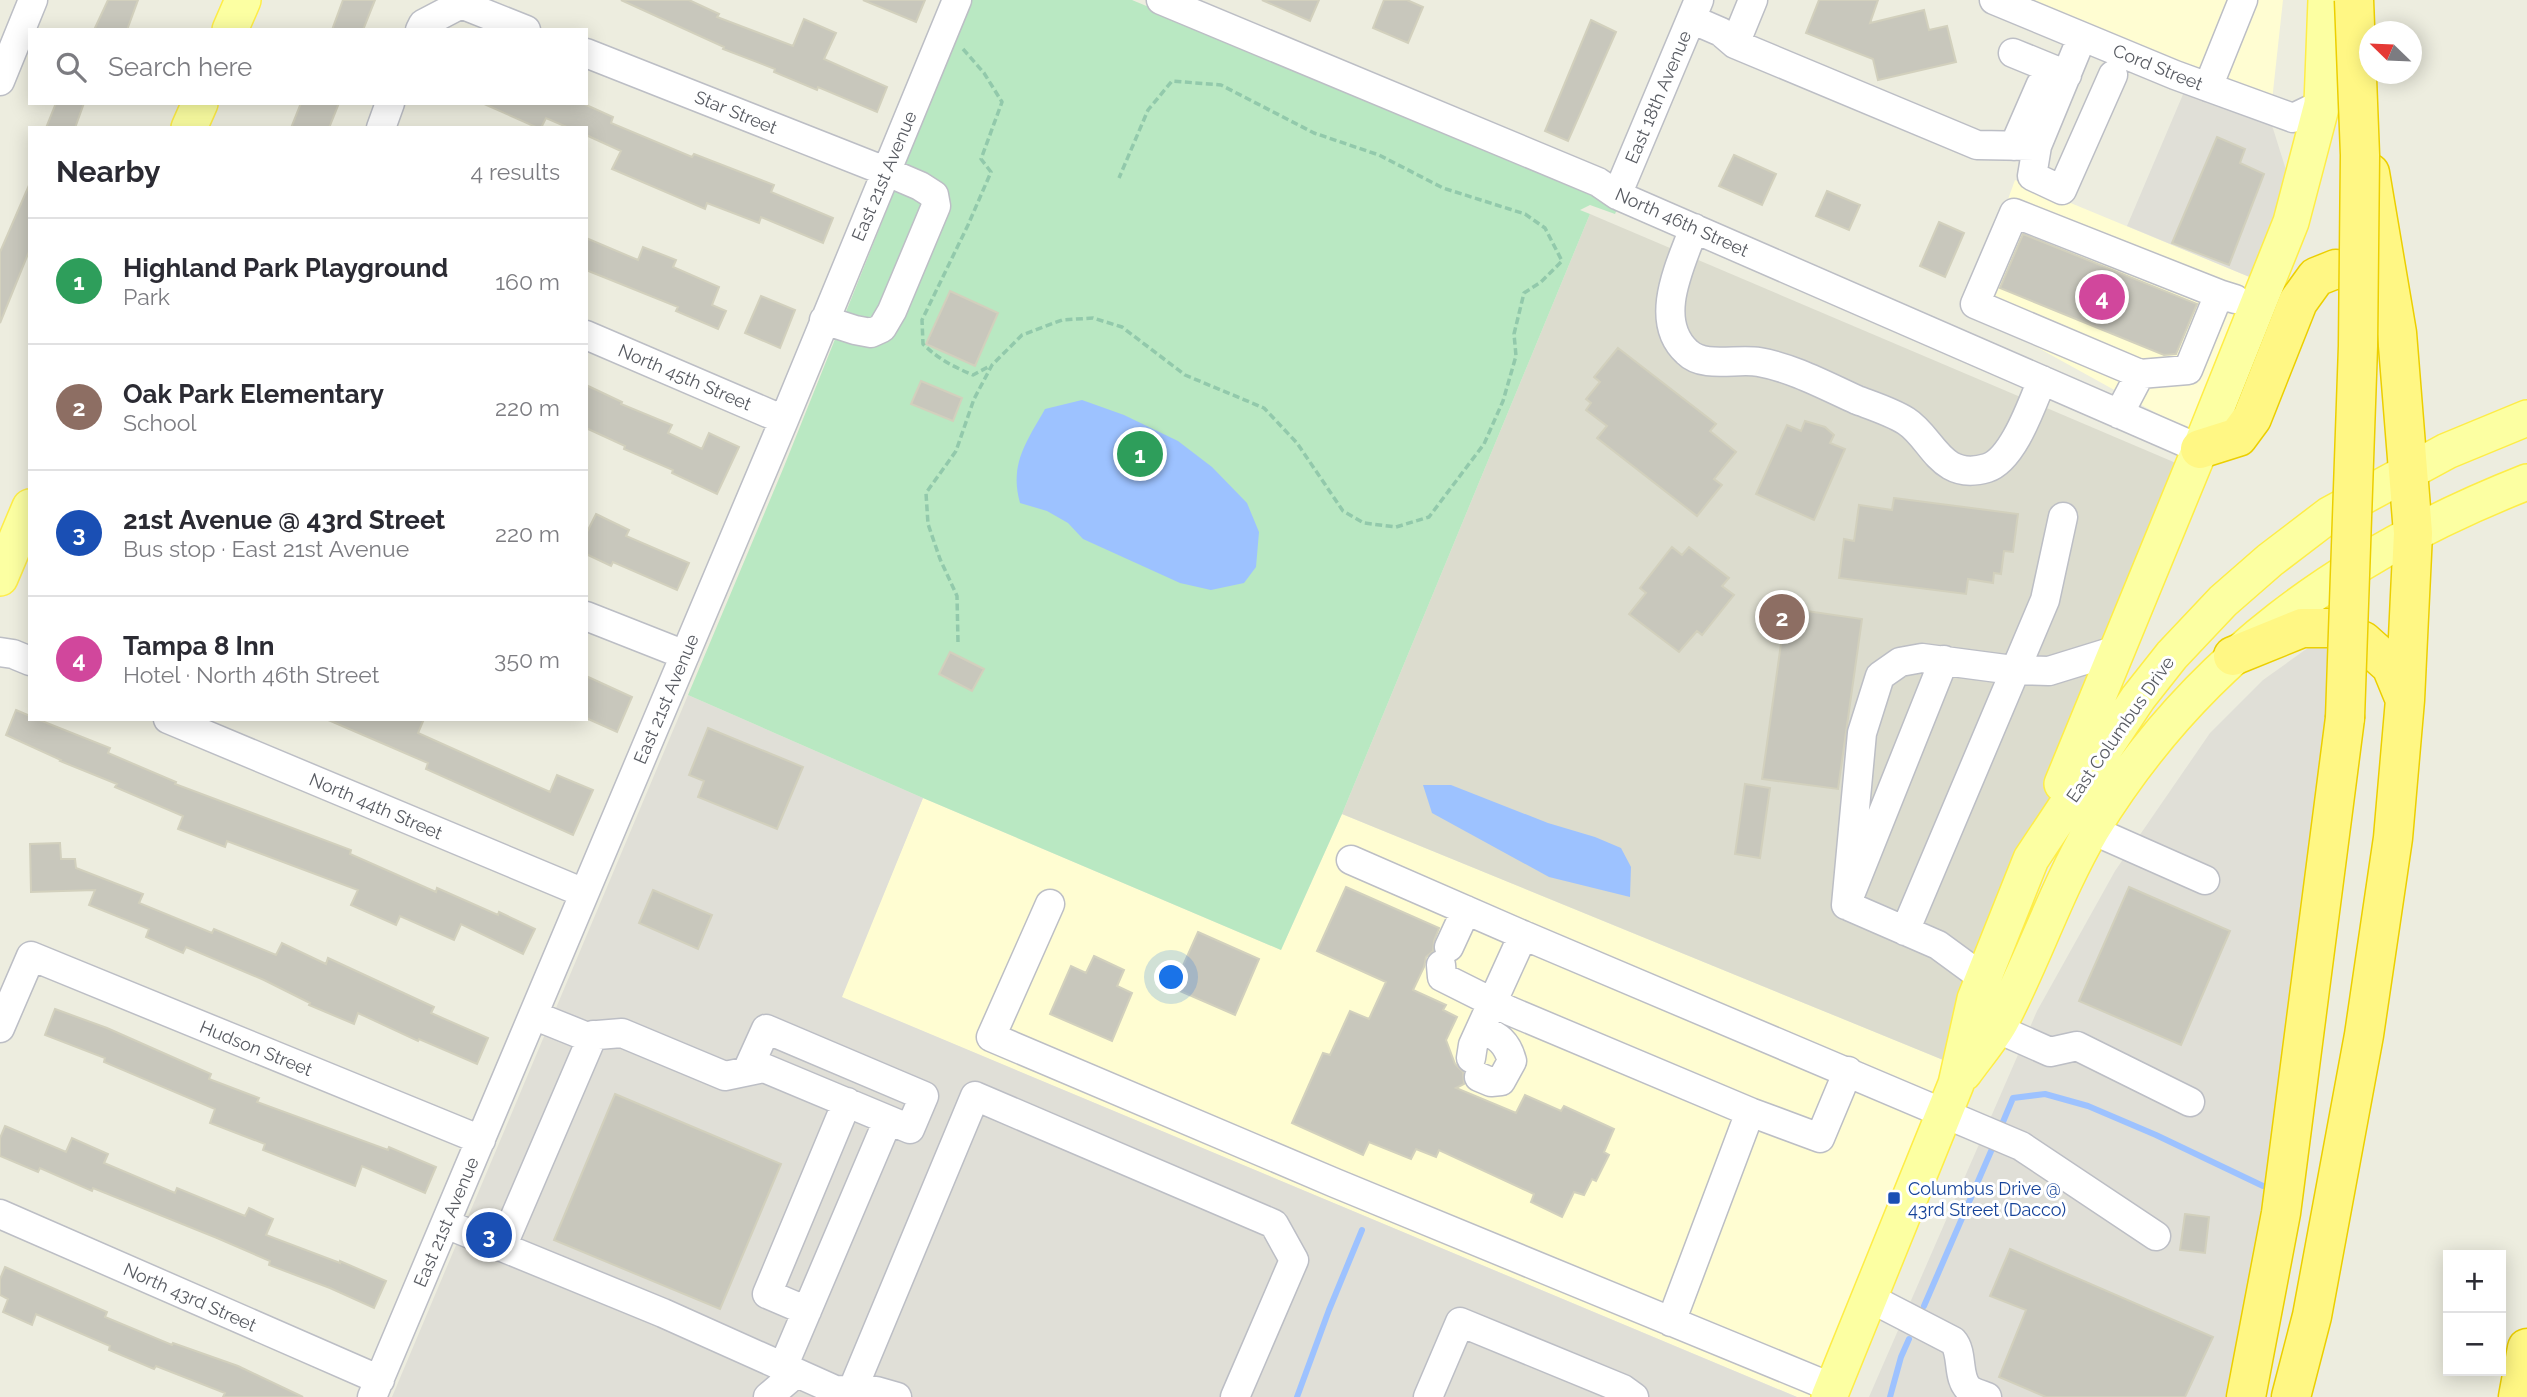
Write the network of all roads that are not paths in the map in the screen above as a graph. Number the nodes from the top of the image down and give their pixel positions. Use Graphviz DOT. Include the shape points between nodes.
graph roads {
  1 [pos="33,0"];
  2 [pos="243,0"];
  3 [pos="957,0"];
  4 [pos="1161,0"];
  5 [pos="1753,0"];
  6 [pos="1994,0"];
  7 [pos="2244,0"];
  8 [pos="2326,0"];
  9 [pos="2338,0"];
  10 [pos="2354,0"];
  11 [pos="1695,10"];
  12 [pos="231,28"];
  13 [pos="421,28"];
  14 [pos="521,28"];
  15 [pos="2082,37"];
  16 [pos="1735,44"];
  17 [pos="2013,53"];
  18 [pos="588,54"];
  19 [pos="2113,75"];
  20 [pos="2054,80"];
  21 [pos="0,81"];
  22 [pos="2208,88"];
  23 [pos="2322,104"];
  24 [pos="199,105"];
  25 [pos="389,105"];
  26 [pos="190,126"];
  27 [pos="381,126"];
  28 [pos="2026,146"];
  29 [pos="885,171"];
  30 [pos="1617,195"];
  31 [pos="1694,228"];
  32 [pos="2219,294"];
  33 [pos="2257,307"];
  34 [pos="824,320"];
  35 [pos="2396,333"];
  36 [pos="588,336"];
  37 [pos="2140,374"];
  38 [pos="2042,380"];
  39 [pos="2119,414"];
  40 [pos="2527,418"];
  41 [pos="784,420"];
  42 [pos="2200,449"];
  43 [pos="2409,471"];
  44 [pos="2527,482"];
  45 [pos="28,512"];
  46 [pos="2063,517"];
  47 [pos="2413,533"];
  48 [pos="0,578"];
  49 [pos="588,617"];
  50 [pos="2117,650"];
  51 [pos="0,652"];
  52 [pos="685,655"];
  53 [pos="2233,656"];
  54 [pos="28,660"];
  55 [pos="1944,660"];
  56 [pos="2014,670"];
  57 [pos="2405,699"];
  58 [pos="173,721"];
  59 [pos="2092,830"];
  60 [pos="2031,859"];
  61 [pos="1351,860"];
  62 [pos="2205,880"];
  63 [pos="584,893"];
  64 [pos="1050,904"];
  65 [pos="1846,905"];
  66 [pos="1466,910"];
  67 [pos="1905,931"];
  68 [pos="1522,935"];
  69 [pos="1983,978"];
  70 [pos="1493,1003"];
  71 [pos="533,1015"];
  72 [pos="1984,1023"];
  73 [pos="0,1028"];
  74 [pos="1481,1029"];
  75 [pos="593,1035"];
  76 [pos="747,1071"];
  77 [pos="1848,1072"];
  78 [pos="1950,1098"];
  79 [pos="847,1102"];
  80 [pos="2190,1102"];
  81 [pos="1750,1112"];
  82 [pos="888,1119"];
  83 [pos="481,1140"];
  84 [pos="0,1214"];
  85 [pos="446,1224"];
  86 [pos="2157,1236"];
  87 [pos="502,1247"];
  88 [pos="1868,1297"];
  89 [pos="807,1311"];
  90 [pos="1671,1322"];
  91 [pos="2527,1348"];
  92 [pos="790,1370"];
  93 [pos="376,1389"];
  94 [pos="852,1391"];
  95 [pos="1831,1393"];
  96 [pos="768,1397"];
  97 [pos="897,1397"];
  98 [pos="1235,1397"];
  99 [pos="1428,1397"];
  100 [pos="1634,1397"];
  101 [pos="1987,1397"];
  102 [pos="2246,1397"];
  103 [pos="2291,1397"];
  104 [pos="2518,1397"];
  1 -- 21 [label="street"];
  2 -- 12 [label="main road"];
  3 -- 29 [label="street, East 21st Avenue"];
  4 -- 30 [label="street, North 46th Street" via="1598,182"];
  5 -- 16 [label="street"];
  6 -- 15 [label="street, Cord Street"];
  7 -- 22 [label="street"];
  8 -- 23 [label="main road"];
  9 -- 35 [label="highway"];
  10 -- 102 [label="highway, bridge" via="2360,155 2358,319 2345,718 2283,1200"];
  11 -- 16 [label="street"];
  11 -- 30 [label="street, East 18th Avenue"];
  13 -- 14 [label="street" via="461,4"];
  15 -- 20 [label="street"];
  15 -- 22 [label="street, Cord Street"];
  16 -- 28 [label="street" via="1977,145"];
  17 -- 20 [label="street"];
  18 -- 29 [label="street, Star Street"];
  19 -- 28 [label="street" via="2062,190 2032,176"];
  20 -- 28 [label="street"];
  22 -- 23 [label="street, Cord Street" via="2293,118"];
  23 -- 33 [label="main road" via="2291,222"];
  24 -- 26 [label="main road"];
  25 -- 27 [label="street"];
  29 -- 34 [label="street, East 21st Avenue"];
  29 -- 34 [label="street, Star Street" via="934,195 936,206 882,328 871,333"];
  30 -- 31 [label="street, North 46th Street"];
  31 -- 38 [label="street, North 46th Street"];
  31 -- 38 [label="street" via="1670,309 1672,331 1688,354 1714,362 1760,362 1798,374 1907,421 1932,451 1962,470 1989,467 2007,451"];
  32 -- 33 [label="street"];
  32 -- 37 [label="street" via="2188,370"];
  32 -- 37 [label="street" via="2014,213 1975,304"];
  33 -- 42 [label="main road"];
  34 -- 41 [label="street, East 21st Avenue"];
  35 -- 42 [label="highway" via="2383,299 2362,274 2336,269 2316,277 2298,302 2252,418 2238,437"];
  35 -- 43 [label="highway"];
  36 -- 41 [label="street, North 45th Street"];
  37 -- 39 [label="street"];
  38 -- 39 [label="street, North 46th Street"];
  39 -- 42 [label="street, North 46th Street"];
  40 -- 43 [label="main road, East Columbus Drive"];
  41 -- 52 [label="street, East 21st Avenue"];
  42 -- 50 [label="main road"];
  43 -- 47 [label="highway"];
  43 -- 60 [label="main road, East Columbus Drive" via="2329,515 2222,601 2138,698"];
  44 -- 47 [label="main road, East Columbus Drive"];
  45 -- 48 [label="main road"];
  46 -- 56 [label="street" via="2045,600"];
  47 -- 53 [label="main road, East Columbus Drive" via="2297,604"];
  47 -- 57 [label="highway"];
  49 -- 52 [label="street"];
  50 -- 56 [label="street" via="2049,671"];
  50 -- 60 [label="main road"];
  51 -- 54 [label="street"];
  52 -- 63 [label="street, East 21st Avenue"];
  53 -- 57 [label="highway" via="2301,628 2333,628 2363,641 2392,666"];
  53 -- 59 [label="main road, East Columbus Drive" via="2170,720"];
  55 -- 56 [label="street"];
  55 -- 65 [label="street"];
  55 -- 65 [label="street" via="1900,662 1880,676 1862,733"];
  56 -- 67 [label="street"];
  57 -- 103 [label="highway" via="2393,838 2364,1035 2312,1316"];
  58 -- 63 [label="street, North 44th Street"];
  59 -- 62 [label="street"];
  59 -- 72 [label="main road, East Columbus Drive"];
  60 -- 69 [label="main road, East Columbus Drive"];
  61 -- 66 [label="street"];
  63 -- 71 [label="street, East 21st Avenue"];
  64 -- 90 [label="street" via="991,1037"];
  65 -- 67 [label="street"];
  66 -- 68 [label="street"];
  66 -- 70 [label="street" via="1441,977"];
  67 -- 69 [label="street" via="1938,945"];
  68 -- 70 [label="street"];
  68 -- 77 [label="street"];
  69 -- 72 [label="main road, East Columbus Drive"];
  70 -- 74 [label="street"];
  70 -- 81 [label="street"];
  71 -- 75 [label="street"];
  71 -- 83 [label="street, East 21st Avenue"];
  72 -- 78 [label="main road, East Columbus Drive"];
  72 -- 80 [label="street" via="2050,1052 2077,1046"];
  73 -- 83 [label="street, Hudson Street" via="31,956"];
  74 -- 74 [label="street" via="1499,1037 1509,1050 1512,1061 1502,1081 1491,1082 1475,1067 1473,1045"];
  75 -- 76 [label="street" via="622,1033 726,1076"];
  75 -- 87 [label="street"];
  76 -- 79 [label="street" via="765,1068"];
  76 -- 82 [label="street" via="766,1029 924,1096 910,1129"];
  77 -- 78 [label="street"];
  77 -- 81 [label="street" via="1820,1138"];
  78 -- 86 [label="street" via="1984,1131 2021,1146"];
  78 -- 88 [label="main road, East Columbus Drive"];
  79 -- 82 [label="street"];
  79 -- 89 [label="street" via="767,1294"];
  81 -- 90 [label="street"];
  82 -- 89 [label="street"];
  83 -- 85 [label="street, East 21st Avenue"];
  84 -- 93 [label="street, North 43rd Street"];
  85 -- 87 [label="street"];
  85 -- 93 [label="street, East 21st Avenue"];
  87 -- 92 [label="street"];
  88 -- 95 [label="main road, East Columbus Drive"];
  88 -- 101 [label="street" via="1953,1341 1964,1381 1969,1389"];
  89 -- 92 [label="street"];
  90 -- 95 [label="street"];
  91 -- 104 [label="highway"];
  92 -- 94 [label="street" via="835,1390"];
  92 -- 96 [label="street"];
  94 -- 97 [label="street"];
  94 -- 98 [label="street" via="975,1096 1274,1224 1294,1261"];
  99 -- 100 [label="street" via="1460,1322"];
}
